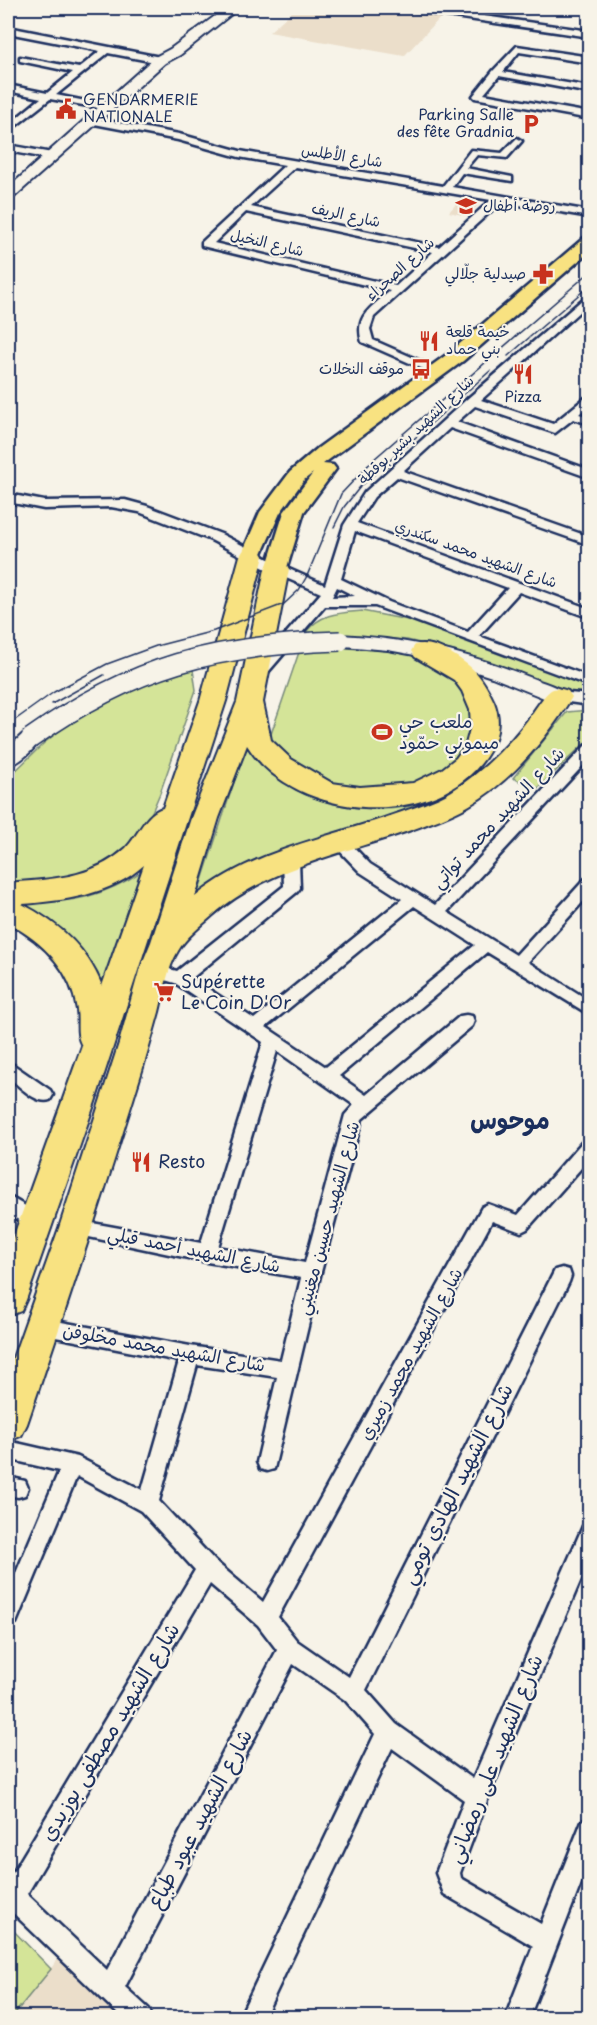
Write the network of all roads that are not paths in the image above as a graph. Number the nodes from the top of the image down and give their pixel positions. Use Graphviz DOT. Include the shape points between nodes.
graph roads {
  1 [pos="233,8"];
  2 [pos="414,8"];
  3 [pos="8,30"];
  4 [pos="590,34"];
  5 [pos="106,50"];
  6 [pos="23,59"];
  7 [pos="160,60"];
  8 [pos="590,60"];
  9 [pos="82,70"];
  10 [pos="496,73"];
  11 [pos="8,88"];
  12 [pos="590,90"];
  13 [pos="49,97"];
  14 [pos="107,108"];
  15 [pos="590,116"];
  16 [pos="92,121"];
  17 [pos="8,129"];
  18 [pos="517,141"];
  19 [pos="8,148"];
  20 [pos="52,156"];
  21 [pos="292,164"];
  22 [pos="460,170"];
  23 [pos="508,179"];
  24 [pos="446,188"];
  25 [pos="8,195"];
  26 [pos="499,198"];
  27 [pos="244,209"];
  28 [pos="590,214"];
  29 [pos="590,242"];
  30 [pos="441,251"];
  31 [pos="590,255"];
  32 [pos="400,290"];
  33 [pos="590,296"];
  34 [pos="437,372"];
  35 [pos="590,397"];
  36 [pos="471,401"];
  37 [pos="571,415"];
  38 [pos="590,421"];
  39 [pos="447,423"];
  40 [pos="395,472"];
  41 [pos="590,474"];
  42 [pos="8,498"];
  43 [pos="350,525"];
  44 [pos="590,541"];
  45 [pos="252,556"];
  46 [pos="277,569"];
  47 [pos="517,586"];
  48 [pos="327,591"];
  49 [pos="384,605"];
  50 [pos="590,614"];
  51 [pos="471,637"];
  52 [pos="424,651"];
  53 [pos="590,682"];
  54 [pos="253,690"];
  55 [pos="550,693"];
  56 [pos="590,700"];
  57 [pos="590,749"];
  58 [pos="8,759"];
  59 [pos="437,785"];
  60 [pos="180,797"];
  61 [pos="341,843"];
  62 [pos="291,860"];
  63 [pos="590,883"];
  64 [pos="8,894"];
  65 [pos="412,899"];
  66 [pos="8,910"];
  67 [pos="436,914"];
  68 [pos="485,945"];
  69 [pos="167,964"];
  70 [pos="517,964"];
  71 [pos="590,1009"];
  72 [pos="466,1022"];
  73 [pos="254,1028"];
  74 [pos="272,1040"];
  75 [pos="8,1068"];
  76 [pos="327,1076"];
  77 [pos="44,1095"];
  78 [pos="79,1102"];
  79 [pos="366,1104"];
  80 [pos="590,1145"];
  81 [pos="8,1204"];
  82 [pos="35,1220"];
  83 [pos="76,1228"];
  84 [pos="207,1254"];
  85 [pos="312,1272"];
  86 [pos="562,1276"];
  87 [pos="8,1300"];
  88 [pos="40,1326"];
  89 [pos="190,1355"];
  90 [pos="289,1370"];
  91 [pos="8,1424"];
  92 [pos="8,1450"];
  93 [pos="267,1462"];
  94 [pos="71,1465"];
  95 [pos="148,1504"];
  96 [pos="590,1533"];
  97 [pos="207,1568"];
  98 [pos="8,1616"];
  99 [pos="266,1618"];
  100 [pos="289,1649"];
  101 [pos="353,1692"];
  102 [pos="388,1732"];
  103 [pos="477,1796"];
  104 [pos="590,1829"];
  105 [pos="10,1894"];
  106 [pos="546,1940"];
  107 [pos="111,1988"];
  108 [pos="140,2018"];
  109 [pos="251,2018"];
  110 [pos="517,2018"];
  1 -- 7 [label="street"];
  2 -- 4 [label="street"];
  3 -- 5 [label="street"];
  5 -- 7 [label="street"];
  5 -- 9 [label="street"];
  6 -- 9 [label="street"];
  7 -- 14 [label="street"];
  8 -- 10 [label="street" via="517,49"];
  9 -- 13 [label="street"];
  10 -- 12 [label="street"];
  10 -- 15 [label="street" via="478,97"];
  11 -- 13 [label="street"];
  13 -- 14 [label="street"];
  13 -- 17 [label="street" via="22,113"];
  14 -- 16 [label="street"];
  16 -- 20 [label="street"];
  16 -- 21 [label="street, شارع الأطلس"];
  18 -- 22 [label="street" via="504,156 474,152"];
  19 -- 20 [label="street"];
  20 -- 25 [label="street"];
  21 -- 24 [label="street, شارع الأطلس"];
  21 -- 27 [label="street, شارع النخيل"];
  22 -- 23 [label="street"];
  22 -- 24 [label="street"];
  24 -- 26 [label="street, شارع الأطلس"];
  26 -- 28 [label="street, شارع الأطلس"];
  26 -- 30 [label="street, شارع الصحراء"];
  27 -- 30 [label="street, شارع الريف"];
  27 -- 32 [label="street, شارع النخيل" via="206,244"];
  29 -- 34 [label="main road"];
  30 -- 32 [label="street, شارع الصحراء"];
  31 -- 46 [label="main road" via="435,385 330,464 294,512"];
  32 -- 34 [label="street, شارع الصحراء" via="369,316 364,329 368,342"];
  33 -- 36 [label="street, شارع الشهيد بشير بوقطة"];
  34 -- 45 [label="main road" via="339,441 297,476 270,512"];
  35 -- 37 [label="street"];
  36 -- 37 [label="street" via="551,428 560,427"];
  36 -- 39 [label="street, شارع الشهيد بشير بوقطة"];
  37 -- 38 [label="street"];
  39 -- 40 [label="street, شارع الشهيد بشير بوقطة"];
  39 -- 41 [label="street"];
  40 -- 43 [label="street, شارع الشهيد بشير بوقطة" via="369,495"];
  40 -- 44 [label="street"];
  42 -- 45 [label="street" via="44,505 125,504 216,537"];
  43 -- 47 [label="street, شارع الشهيد محمد سكندري"];
  43 -- 48 [label="street, شارع الشهيد بشير بوقطة" via="348,541"];
  45 -- 46 [label="street"];
  45 -- 60 [label="highway" via="225,664"];
  46 -- 48 [label="street"];
  46 -- 54 [label="highway"];
  47 -- 50 [label="street, شارع الشهيد محمد سكندري"];
  47 -- 51 [label="street"];
  48 -- 49 [label="street"];
  48 -- 49 [label="street"];
  48 -- 54 [label="street, شارع الشهيد بشير بوقطة"];
  49 -- 51 [label="street"];
  51 -- 53 [label="street"];
  52 -- 55 [label="street" via="484,667"];
  52 -- 58 [label="street, bridge" via="340,641 296,642 236,648 171,663 96,694 65,712"];
  52 -- 59 [label="highway" via="464,675 487,722 472,757"];
  54 -- 59 [label="highway" via="256,735 264,749 313,787 340,795 375,798"];
  54 -- 69 [label="highway" via="205,818"];
  55 -- 56 [label="street"];
  55 -- 59 [label="highway" via="483,761 467,774"];
  55 -- 61 [label="highway" via="543,720 489,779 460,799"];
  57 -- 67 [label="street, شارع الشهيد محمد تواتي"];
  60 -- 64 [label="highway" via="136,855 112,874 77,886"];
  60 -- 78 [label="highway"];
  61 -- 62 [label="highway"];
  61 -- 65 [label="street" via="365,868"];
  62 -- 69 [label="highway" via="237,883 204,904"];
  62 -- 69 [label="street" via="292,888"];
  63 -- 70 [label="street"];
  65 -- 67 [label="street"];
  65 -- 73 [label="street"];
  66 -- 78 [label="highway" via="51,936 85,975 95,1020"];
  67 -- 68 [label="street"];
  68 -- 70 [label="street"];
  68 -- 76 [label="street"];
  69 -- 73 [label="street"];
  69 -- 83 [label="highway" via="135,1043"];
  70 -- 71 [label="street"];
  72 -- 79 [label="street, شارع الشهيد حسين مغنيني"];
  73 -- 74 [label="street"];
  74 -- 76 [label="street"];
  74 -- 84 [label="street"];
  75 -- 77 [label="street"];
  76 -- 79 [label="street"];
  78 -- 82 [label="highway"];
  79 -- 85 [label="street, شارع الشهيد حسين مغنيني" via="354,1115"];
  80 -- 99 [label="street, شارع الشهيد محمد زميري" via="521,1224 488,1212"];
  81 -- 82 [label="street"];
  82 -- 87 [label="highway"];
  83 -- 84 [label="street, شارع الشهيد أحمد قبلي"];
  83 -- 88 [label="highway"];
  84 -- 85 [label="street, شارع الشهيد أحمد قبلي"];
  85 -- 90 [label="street, شارع الشهيد حسين مغنيني"];
  86 -- 101 [label="street, شارع الشهيد الهادي تومي"];
  88 -- 89 [label="street, شارع الشهيد محمد مخلوفن"];
  88 -- 91 [label="highway"];
  89 -- 90 [label="street, شارع الشهيد محمد مخلوفن"];
  89 -- 95 [label="street"];
  90 -- 93 [label="street, شارع الشهيد حسين مغنيني"];
  92 -- 94 [label="street"];
  94 -- 95 [label="street"];
  94 -- 98 [label="street"];
  95 -- 97 [label="street"];
  96 -- 103 [label="street, شارع الشهيد على رمضاني"];
  97 -- 99 [label="street"];
  97 -- 105 [label="street, شارع الشهيد مصطفى بوزيدي"];
  99 -- 100 [label="street"];
  100 -- 101 [label="street"];
  100 -- 107 [label="street, شارع الشهيد عبود طباع"];
  101 -- 102 [label="street"];
  102 -- 103 [label="street"];
  102 -- 109 [label="street"];
  103 -- 106 [label="street, شارع الشهيد على رمضاني" via="448,1873 449,1881"];
  104 -- 106 [label="street"];
  105 -- 107 [label="street"];
  106 -- 110 [label="street"];
  107 -- 108 [label="street"];
}
